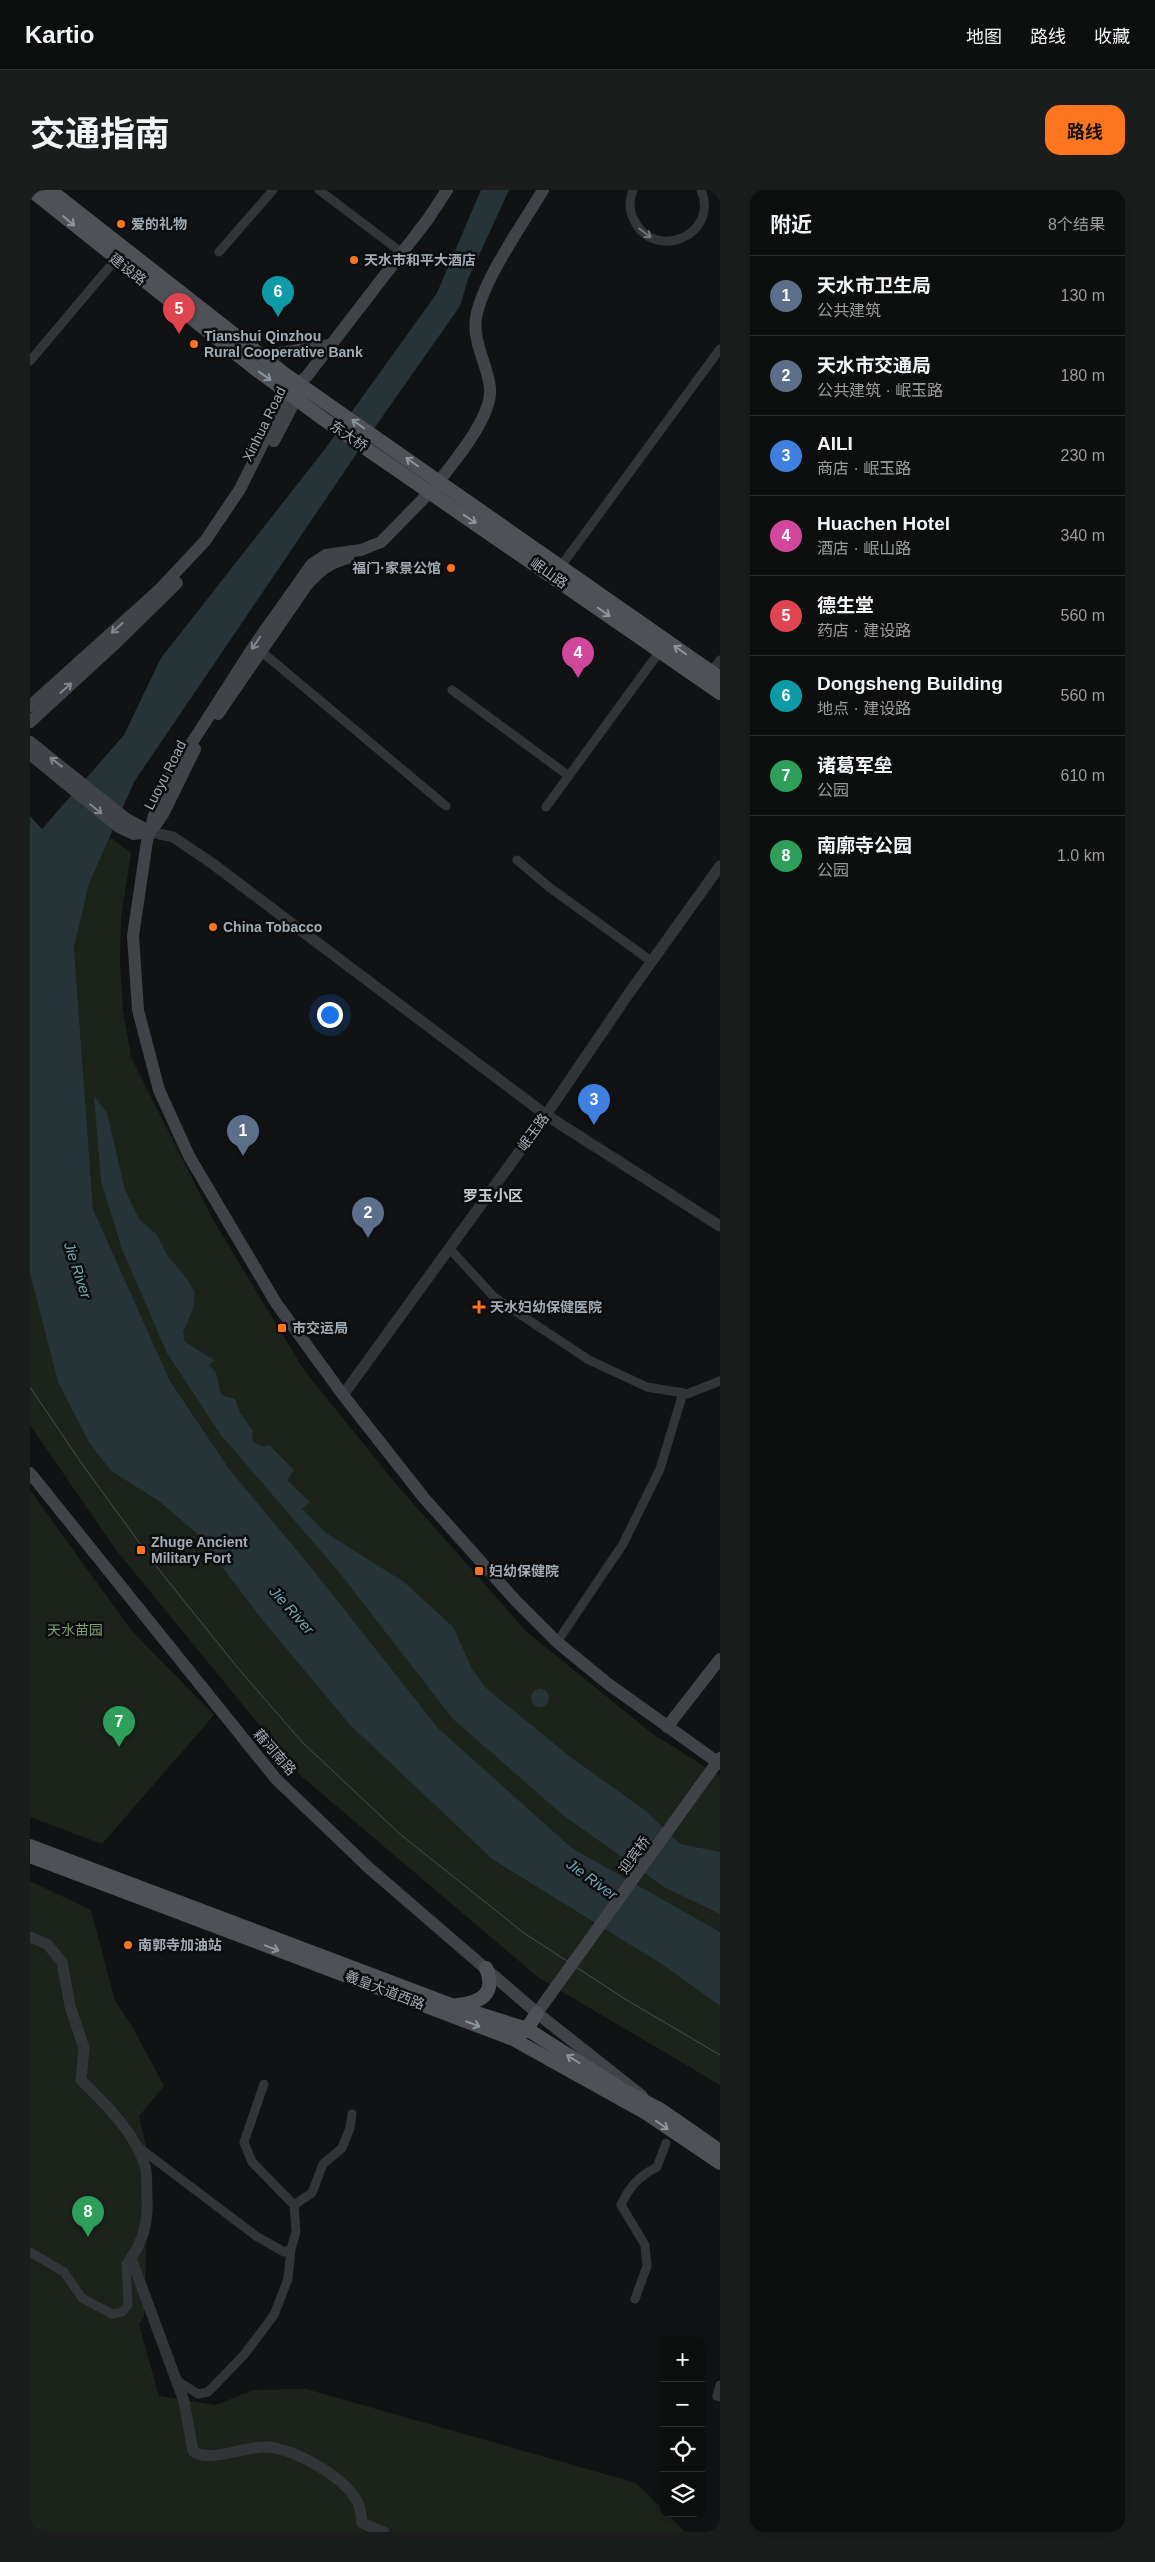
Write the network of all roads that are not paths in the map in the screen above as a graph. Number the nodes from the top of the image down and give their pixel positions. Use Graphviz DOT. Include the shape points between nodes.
graph roads {
  1 [pos="31,190"];
  2 [pos="50,190"];
  3 [pos="273,190"];
  4 [pos="319,190"];
  5 [pos="448,190"];
  6 [pos="543,190"];
  7 [pos="633,190"];
  8 [pos="701,190"];
  9 [pos="219,252"];
  10 [pos="401,252"];
  11 [pos="116,259"];
  12 [pos="329,345"];
  13 [pos="720,349"];
  14 [pos="262,356"];
  15 [pos="30,361"];
  16 [pos="294,392"];
  17 [pos="332,406"];
  18 [pos="322,418"];
  19 [pos="376,455"];
  20 [pos="439,481"];
  21 [pos="430,492"];
  22 [pos="560,566"];
  23 [pos="660,651"];
  24 [pos="262,652"];
  25 [pos="720,660"];
  26 [pos="716,675"];
  27 [pos="452,690"];
  28 [pos="720,693"];
  29 [pos="30,706"];
  30 [pos="30,722"];
  31 [pos="30,742"];
  32 [pos="30,754"];
  33 [pos="569,776"];
  34 [pos="77,786"];
  35 [pos="446,806"];
  36 [pos="546,808"];
  37 [pos="150,832"];
  38 [pos="517,860"];
  39 [pos="720,866"];
  40 [pos="651,961"];
  41 [pos="546,1115"];
  42 [pos="720,1226"];
  43 [pos="449,1248"];
  44 [pos="720,1381"];
  45 [pos="683,1393"];
  46 [pos="343,1395"];
  47 [pos="30,1473"];
  48 [pos="557,1642"];
  49 [pos="720,1659"];
  50 [pos="668,1727"];
  51 [pos="720,1758"];
  52 [pos="720,1764"];
  53 [pos="30,1846"];
  54 [pos="30,1856"];
  55 [pos="30,1937"];
  56 [pos="486,1968"];
  57 [pos="454,2006"];
  58 [pos="537,2013"];
  59 [pos="527,2029"];
  60 [pos="513,2039"];
  61 [pos="264,2084"];
  62 [pos="660,2110"];
  63 [pos="352,2114"];
  64 [pos="134,2144"];
  65 [pos="666,2144"];
  66 [pos="720,2151"];
  67 [pos="720,2163"];
  68 [pos="294,2205"];
  69 [pos="292,2249"];
  70 [pos="30,2252"];
  71 [pos="131,2258"];
  72 [pos="635,2299"];
  73 [pos="176,2380"];
  74 [pos="720,2386"];
  75 [pos="720,2397"];
  76 [pos="384,2532"];
  1 -- 11 [label="main road, 建设路, one-way"];
  2 -- 14 [label="main road, 建设路"];
  3 -- 9 [label="street"];
  4 -- 10 [label="street"];
  5 -- 10 [label="main road"];
  6 -- 20 [label="main road, Luoyu Road" via="482,294 476,320 490,389 487,408 462,453"];
  7 -- 8 [label="street, one-way" via="630,204 637,226 645,235 670,242 688,235 700,221 704,209"];
  10 -- 12 [label="main road"];
  11 -- 15 [label="street"];
  11 -- 16 [label="main road, 建设路, one-way"];
  12 -- 14 [label="main road"];
  12 -- 16 [label="main road"];
  13 -- 22 [label="street"];
  14 -- 16 [label="main road, 建设路"];
  16 -- 17 [label="main road, 建设路"];
  16 -- 18 [label="main road, 建设路"];
  16 -- 29 [label="main road, Xinhua Road, one-way" via="240,489 205,541 158,591"];
  30 -- 16 [label="main road, Xinhua Road, one-way" via="165,596 208,546 246,491"];
  20 -- 17 [label="main road, 东大桥, one-way"];
  18 -- 19 [label="main road, 东大桥"];
  19 -- 21 [label="main road, 岷山路"];
  20 -- 21 [label="main road, Luoyu Road"];
  20 -- 22 [label="main road, 岷山路"];
  21 -- 23 [label="main road, 岷山路, one-way"];
  21 -- 24 [label="main road, Luoyu Road" via="416,516 388,546 370,554 334,562 319,570"];
  21 -- 37 [label="main road, Luoyu Road, one-way" via="381,542 361,550 326,555 312,564 191,741 168,780"];
  26 -- 22 [label="main road, 岷山路, one-way"];
  23 -- 28 [label="main road, 岷山路"];
  23 -- 33 [label="street"];
  24 -- 35 [label="street"];
  24 -- 37 [label="main road, Luoyu Road" via="197,745 163,814"];
  25 -- 26 [label="street"];
  27 -- 33 [label="street"];
  34 -- 31 [label="main road, one-way"];
  32 -- 34 [label="main road"];
  33 -- 36 [label="street"];
  34 -- 37 [label="main road" via="122,823"];
  37 -- 41 [label="street" via="173,837 213,864"];
  37 -- 46 [label="main road" via="133,936 138,1010 158,1090 189,1156 276,1303"];
  38 -- 40 [label="street"];
  39 -- 40 [label="street, 岷玉路"];
  40 -- 41 [label="street, 岷玉路"];
  41 -- 42 [label="street"];
  41 -- 43 [label="street, 岷玉路"];
  43 -- 45 [label="street" via="494,1297 589,1360 647,1387"];
  43 -- 46 [label="street, 岷玉路"];
  44 -- 45 [label="street"];
  45 -- 48 [label="street" via="660,1469 623,1544"];
  46 -- 48 [label="main road" via="424,1498"];
  47 -- 56 [label="main road, 藉河南路" via="276,1779 369,1868"];
  48 -- 50 [label="main road"];
  49 -- 50 [label="main road"];
  50 -- 52 [label="main road"];
  51 -- 58 [label="main road, 迎宾桥"];
  53 -- 57 [label="main road, 羲皇大道西路"];
  54 -- 60 [label="main road, 羲皇大道西路, one-way"];
  55 -- 64 [label="street" via="47,1944 62,1962 70,2006 84,2048 81,2080 110,2109"];
  56 -- 57 [label="main road" via="490,1983 484,1997 478,2002"];
  56 -- 58 [label="main road, 藉河南路"];
  57 -- 59 [label="main road, 羲皇大道西路"];
  58 -- 59 [label="main road"];
  58 -- 62 [label="main road, 藉河南路"];
  59 -- 60 [label="main road"];
  62 -- 59 [label="main road, 羲皇大道西路, one-way"];
  60 -- 67 [label="main road, 羲皇大道西路, one-way" via="646,2113"];
  61 -- 68 [label="street" via="244,2142 252,2162"];
  62 -- 66 [label="main road, 羲皇大道西路"];
  63 -- 68 [label="street" via="342,2148 323,2164 312,2192"];
  64 -- 69 [label="street" via="256,2236 284,2252"];
  64 -- 71 [label="street" via="146,2167 148,2214 140,2245"];
  65 -- 72 [label="street" via="657,2167 640,2175 630,2186 621,2205 644,2245 646,2266"];
  68 -- 69 [label="street" via="296,2232"];
  69 -- 73 [label="street" via="288,2279 274,2314 244,2355 208,2392 198,2394"];
  70 -- 71 [label="street" via="64,2272 82,2298 112,2314 122,2312 128,2305 126,2264"];
  71 -- 73 [label="street"];
  73 -- 76 [label="street" via="187,2414 191,2447 197,2454 206,2456 268,2447 297,2456 335,2475 358,2502 362,2523"];
  74 -- 75 [label="street" via="717,2396"];
}
